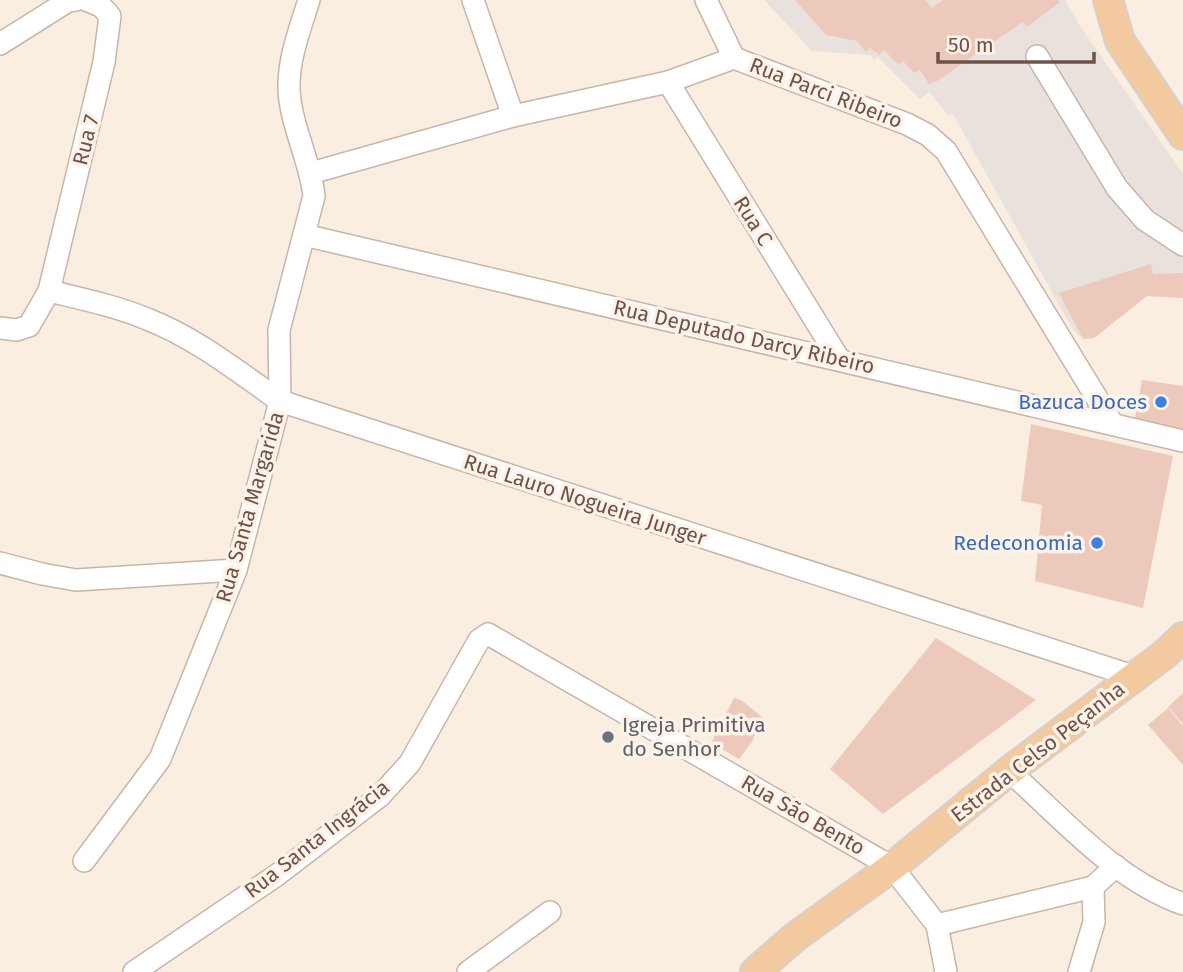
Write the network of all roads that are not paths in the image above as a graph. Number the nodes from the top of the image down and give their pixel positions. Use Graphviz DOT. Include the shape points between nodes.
graph roads {
  1 [pos="76,0"];
  2 [pos="86,0"];
  3 [pos="309,0"];
  4 [pos="473,0"];
  5 [pos="706,0"];
  6 [pos="1106,6"];
  7 [pos="0,44"];
  8 [pos="1037,56"];
  9 [pos="734,58"];
  10 [pos="668,82"];
  11 [pos="513,116"];
  12 [pos="1183,135"];
  13 [pos="311,173"];
  14 [pos="304,235"];
  15 [pos="1183,245"];
  16 [pos="49,291"];
  17 [pos="0,328"];
  18 [pos="839,359"];
  19 [pos="280,401"];
  20 [pos="1112,423"];
  21 [pos="1183,440"];
  22 [pos="0,563"];
  23 [pos="236,570"];
  24 [pos="1183,618"];
  25 [pos="484,635"];
  26 [pos="1174,645"];
  27 [pos="1136,677"];
  28 [pos="1009,771"];
  29 [pos="84,861"];
  30 [pos="1116,866"];
  31 [pos="891,867"];
  32 [pos="1093,887"];
  33 [pos="1183,904"];
  34 [pos="550,912"];
  35 [pos="937,925"];
  36 [pos="795,937"];
  37 [pos="134,972"];
  38 [pos="468,972"];
  39 [pos="755,972"];
  40 [pos="784,972"];
  41 [pos="946,972"];
  42 [pos="1079,972"];
  1 -- 7 [label="street"];
  2 -- 16 [label="street, Rua 7" via="110,16 104,62"];
  3 -- 13 [label="street, Rua Santa Margarida" via="292,57 289,91"];
  4 -- 11 [label="street"];
  5 -- 9 [label="street"];
  6 -- 12 [label="main road" via="1120,41"];
  8 -- 15 [label="street" via="1118,188 1145,220"];
  9 -- 10 [label="street, Rua Parci Ribeiro"];
  9 -- 20 [label="street, Rua Parci Ribeiro" via="907,124 946,151"];
  10 -- 11 [label="street, Rua Parci Ribeiro"];
  10 -- 18 [label="street, Rua C"];
  11 -- 13 [label="street, Rua Parci Ribeiro"];
  13 -- 14 [label="street, Rua Santa Margarida" via="314,196"];
  14 -- 18 [label="street, Rua Deputado Darcy Ribeiro"];
  14 -- 19 [label="street, Rua Santa Margarida" via="279,330"];
  16 -- 17 [label="street" via="29,326"];
  16 -- 19 [label="street, Rua Lauro Nogueira Junger" via="149,319 200,345"];
  18 -- 20 [label="street, Rua Deputado Darcy Ribeiro"];
  19 -- 23 [label="street, Rua Santa Margarida"];
  19 -- 27 [label="street, Rua Lauro Nogueira Junger"];
  20 -- 21 [label="street, Rua Deputado Darcy Ribeiro"];
  22 -- 23 [label="street" via="76,580"];
  23 -- 29 [label="street, Rua Santa Margarida" via="160,759"];
  24 -- 26 [label="main road"];
  25 -- 31 [label="street, Rua São Bento" via="494,635"];
  25 -- 37 [label="street, Rua Santa Ingrácia" via="410,763 380,796 277,875"];
  26 -- 27 [label="main road, Estrada Celso Peçanha"];
  27 -- 28 [label="main road, Estrada Celso Peçanha"];
  28 -- 30 [label="street"];
  28 -- 31 [label="main road, Estrada Celso Peçanha"];
  30 -- 32 [label="street"];
  30 -- 33 [label="street" via="1138,883"];
  31 -- 35 [label="street, Rua São Bento"];
  31 -- 36 [label="main road, Estrada Celso Peçanha"];
  32 -- 35 [label="street"];
  32 -- 42 [label="street" via="1094,922"];
  34 -- 38 [label="street"];
  35 -- 41 [label="street"];
  36 -- 39 [label="main road, Estrada Celso Peçanha"];
  36 -- 40 [label="main road"];
}
